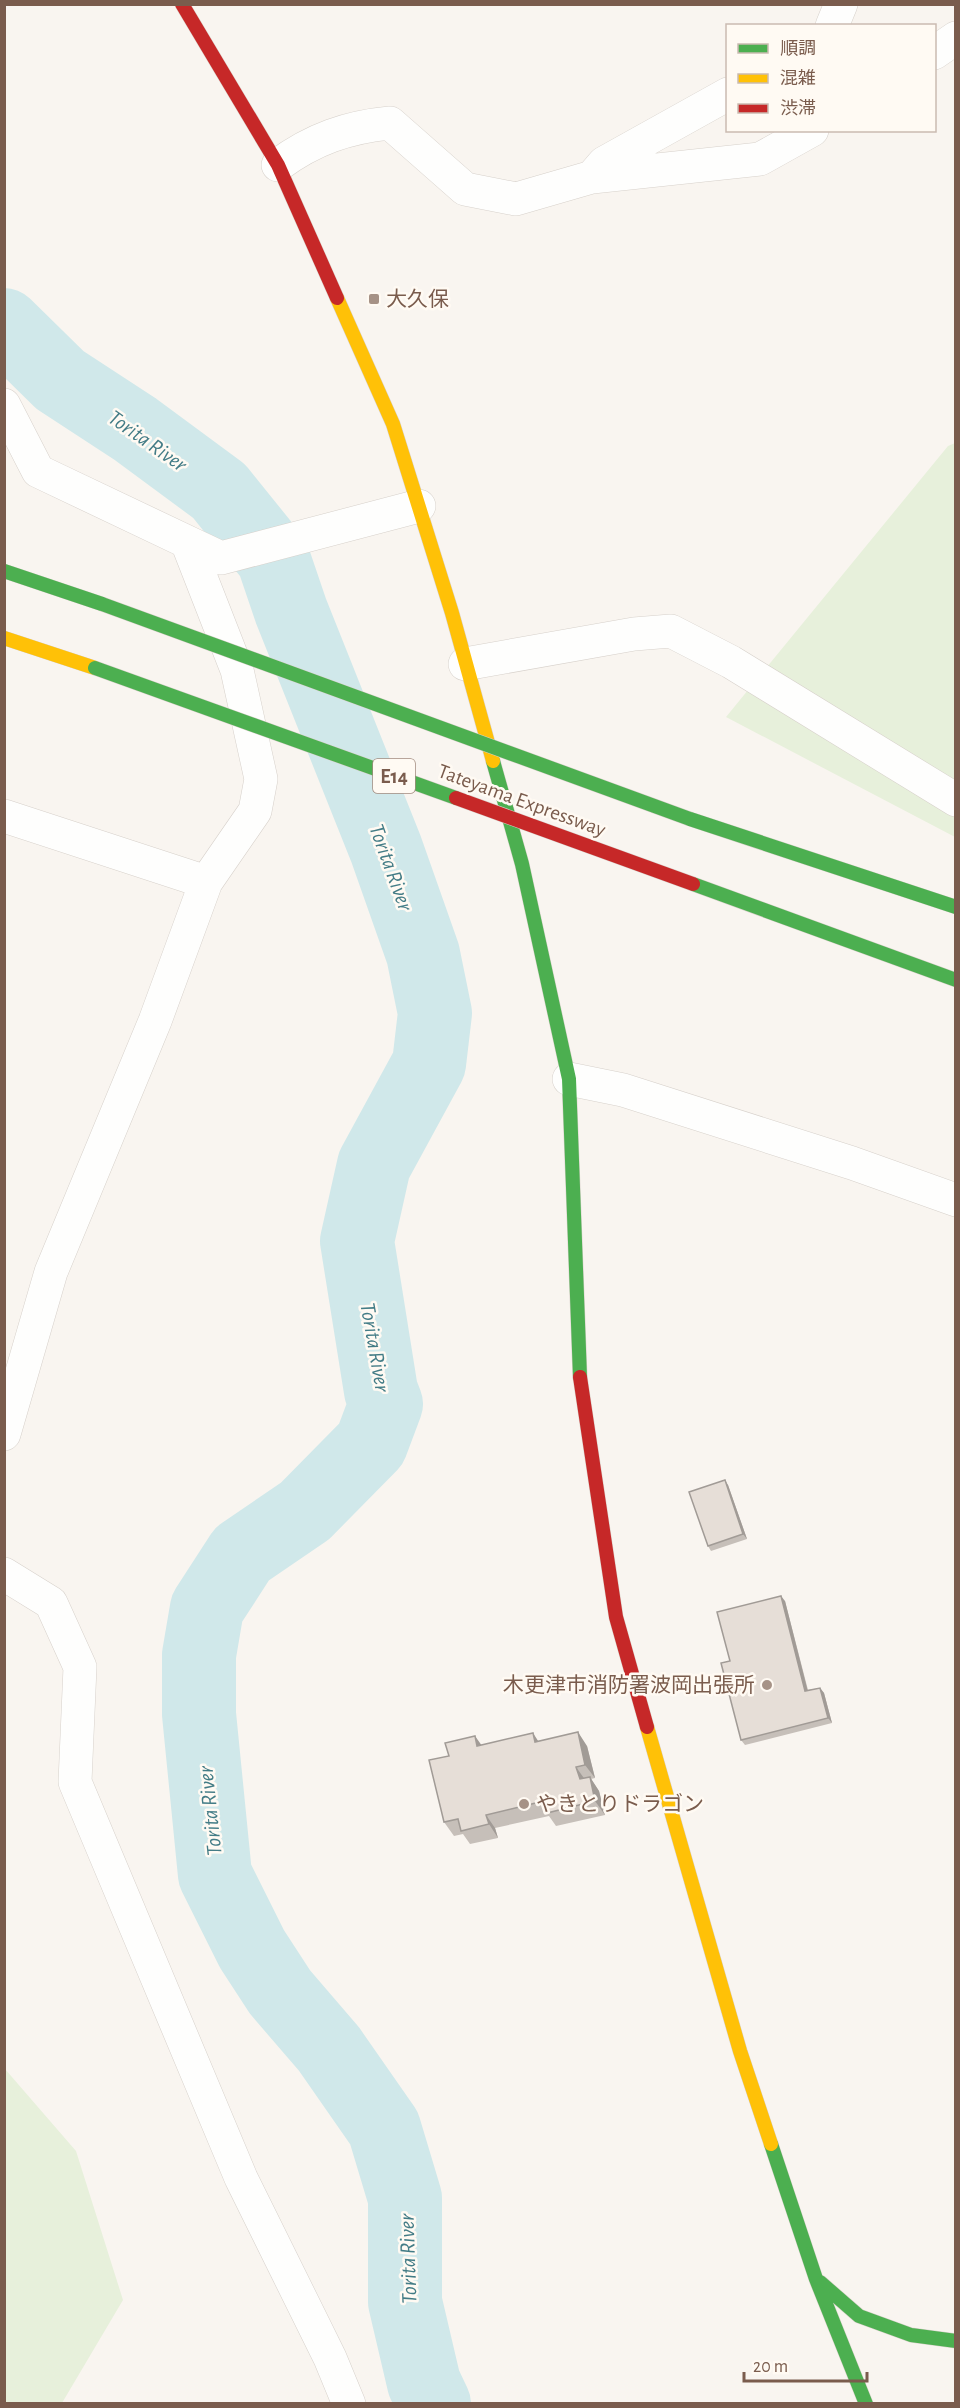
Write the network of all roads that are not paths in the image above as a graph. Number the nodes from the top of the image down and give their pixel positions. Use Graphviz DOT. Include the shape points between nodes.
graph roads {
  1 [pos="182,4"];
  2 [pos="841,4"];
  3 [pos="833,24"];
  4 [pos="956,38"];
  5 [pos="936,52"];
  6 [pos="726,95"];
  7 [pos="808,132"];
  8 [pos="278,165"];
  9 [pos="592,177"];
  10 [pos="4,405"];
  11 [pos="419,506"];
  12 [pos="187,542"];
  13 [pos="4,571"];
  14 [pos="4,638"];
  15 [pos="465,664"];
  16 [pos="956,800"];
  17 [pos="4,816"];
  18 [pos="206,882"];
  19 [pos="956,907"];
  20 [pos="781,917"];
  21 [pos="956,980"];
  22 [pos="956,987"];
  23 [pos="569,1079"];
  24 [pos="956,1200"];
  25 [pos="4,1434"];
  26 [pos="4,1574"];
  27 [pos="816,2279"];
  28 [pos="956,2342"];
  29 [pos="349,2403"];
  30 [pos="866,2403"];
  1 -- 8 [label="main road"];
  2 -- 3 [label="street"];
  4 -- 5 [label="street"];
  6 -- 9 [label="street" via="604,163"];
  7 -- 9 [label="street" via="760,159"];
  8 -- 9 [label="street" via="301,148 360,126 390,123 465,189 516,199"];
  8 -- 11 [label="main road" via="393,424"];
  10 -- 12 [label="street" via="38,471"];
  11 -- 12 [label="street" via="221,558"];
  11 -- 15 [label="main road"];
  12 -- 18 [label="street" via="237,670 261,779 255,810"];
  13 -- 19 [label="main road, Tateyama Expressway, bridge" via="690,819"];
  14 -- 20 [label="main road, Tateyama Expressway / E14, bridge"];
  15 -- 16 [label="street" via="671,631 731,662"];
  15 -- 23 [label="main road" via="522,864"];
  17 -- 18 [label="street"];
  18 -- 25 [label="street" via="155,1021 51,1272"];
  20 -- 21 [label="main road, Tateyama Expressway / E14"];
  20 -- 22 [label="main road"];
  23 -- 24 [label="street" via="623,1090"];
  23 -- 27 [label="main road" via="580,1382 616,1617 740,2051"];
  26 -- 29 [label="street" via="51,1603 80,1667 75,1782 241,2178"];
  27 -- 28 [label="main road" via="859,2316 911,2335"];
  27 -- 30 [label="main road"];
}
